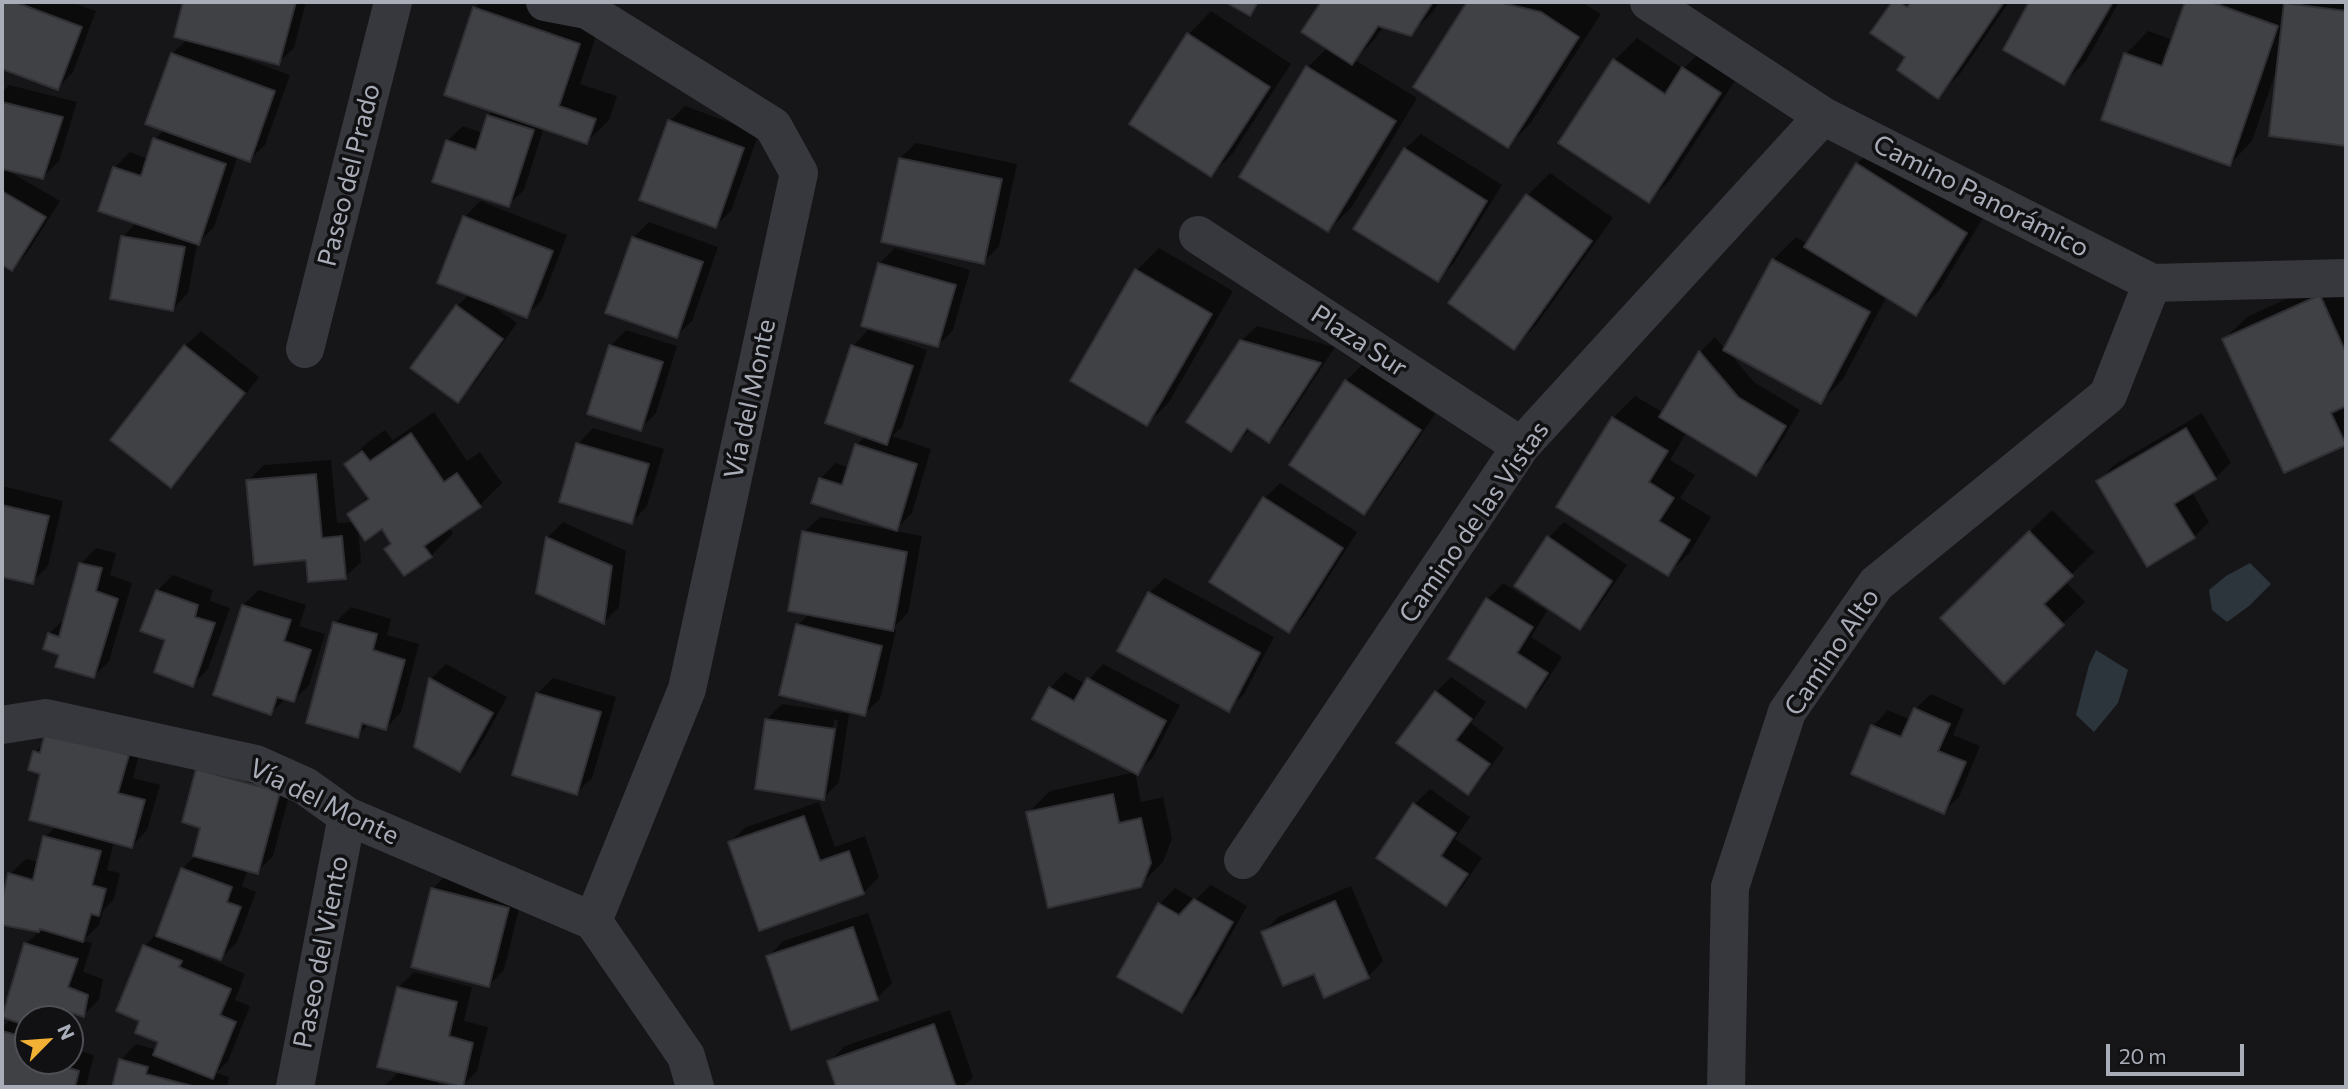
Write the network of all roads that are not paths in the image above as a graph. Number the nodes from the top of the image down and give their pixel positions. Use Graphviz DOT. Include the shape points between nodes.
graph roads {
  1 [pos="393,2"];
  2 [pos="545,2"];
  3 [pos="1649,2"];
  4 [pos="1823,116"];
  5 [pos="1198,235"];
  6 [pos="2346,278"];
  7 [pos="2152,283"];
  8 [pos="305,349"];
  9 [pos="1521,446"];
  10 [pos="2,725"];
  11 [pos="347,816"];
  12 [pos="1243,860"];
  13 [pos="593,921"];
  14 [pos="295,1087"];
  15 [pos="695,1087"];
  16 [pos="1726,1087"];
  1 -- 8 [label="street, Paseo del Prado"];
  2 -- 13 [label="street, Vía del Monte" via="587,10 773,126 799,173 687,689"];
  3 -- 4 [label="street, Camino Panorámico"];
  4 -- 7 [label="street, Camino Panorámico"];
  4 -- 9 [label="street, Camino de las Vistas"];
  5 -- 9 [label="street, Plaza Sur"];
  6 -- 7 [label="street, Camino Panorámico"];
  7 -- 16 [label="street, Camino Alto" via="2108,395 1876,584 1787,712 1730,887"];
  9 -- 12 [label="street, Camino de las Vistas"];
  10 -- 11 [label="street, Vía del Monte" via="46,718 256,764 304,786"];
  11 -- 13 [label="street, Vía del Monte"];
  11 -- 14 [label="street, Paseo del Viento"];
  13 -- 15 [label="street" via="686,1056"];
}
